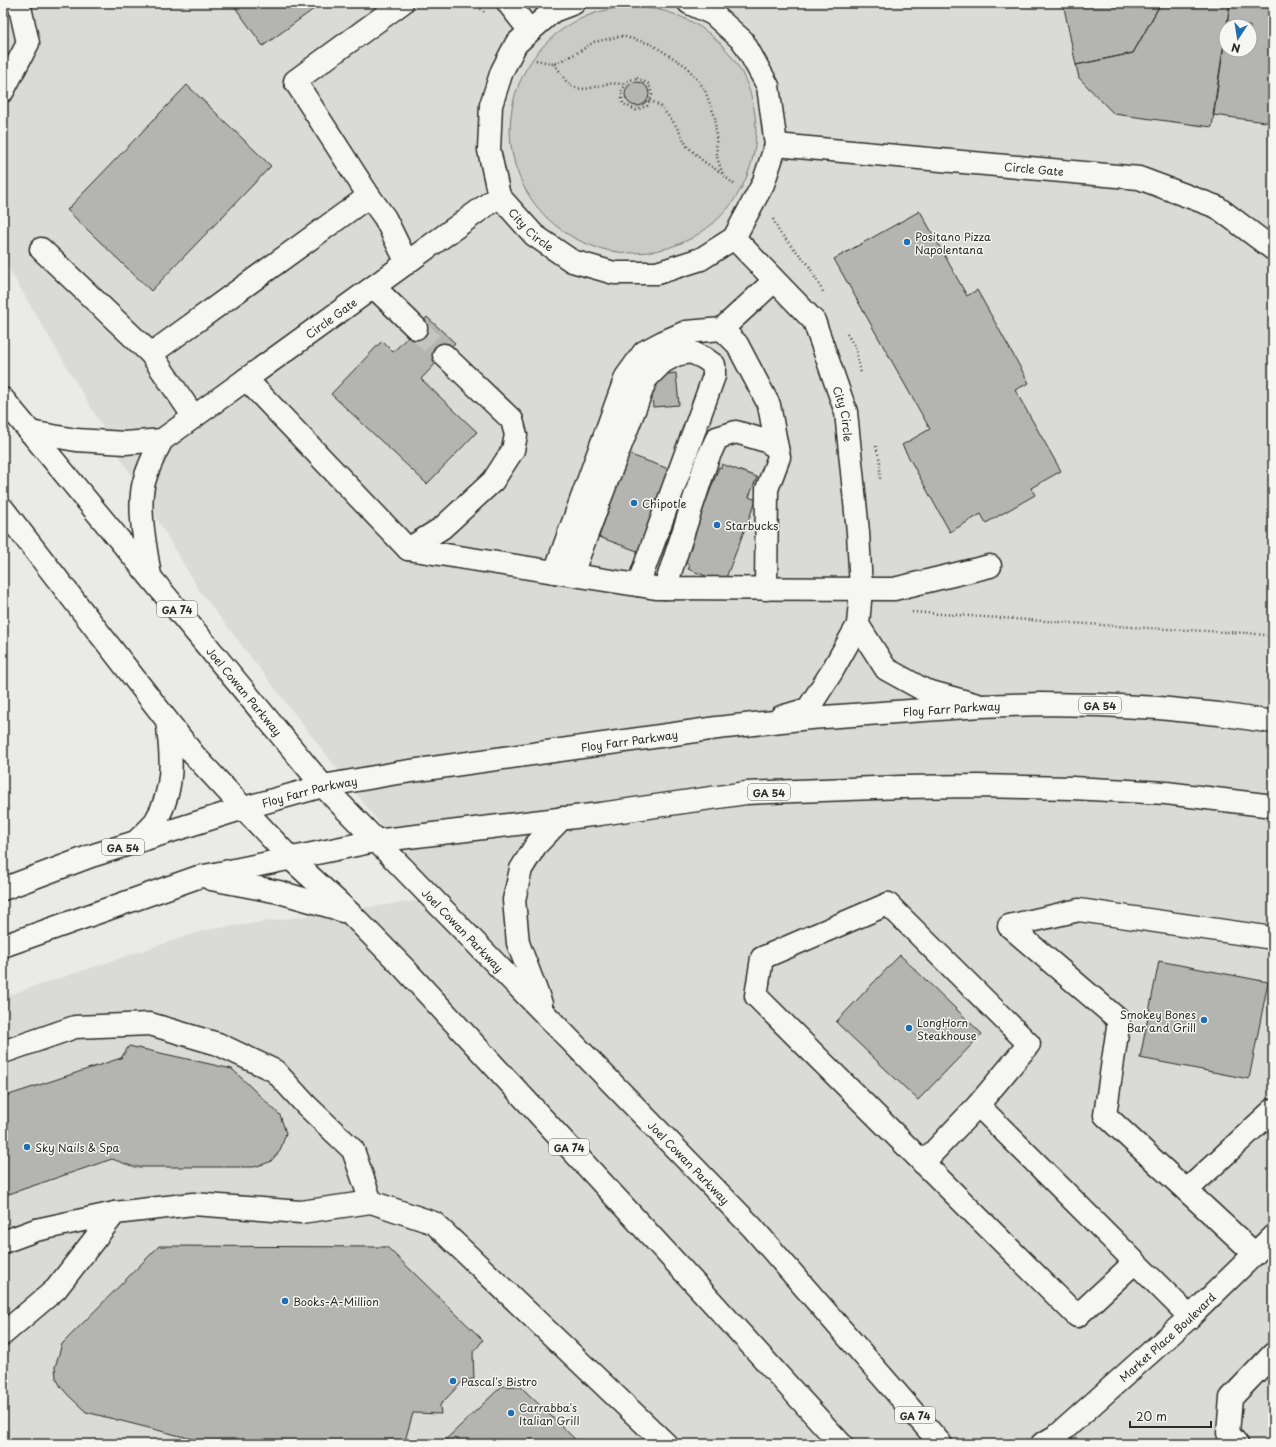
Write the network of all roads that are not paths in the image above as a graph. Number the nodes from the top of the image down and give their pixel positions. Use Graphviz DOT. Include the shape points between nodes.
graph roads {
  1 [pos="19,3"];
  2 [pos="402,3"];
  3 [pos="508,3"];
  4 [pos="574,3"];
  5 [pos="689,3"];
  6 [pos="530,31"];
  7 [pos="3,91"];
  8 [pos="776,145"];
  9 [pos="369,196"];
  10 [pos="499,196"];
  11 [pos="734,238"];
  12 [pos="1273,249"];
  13 [pos="41,250"];
  14 [pos="407,263"];
  15 [pos="774,281"];
  16 [pos="374,287"];
  17 [pos="416,328"];
  18 [pos="722,329"];
  19 [pos="151,354"];
  20 [pos="444,355"];
  21 [pos="714,365"];
  22 [pos="246,379"];
  23 [pos="3,399"];
  24 [pos="194,417"];
  25 [pos="30,432"];
  26 [pos="162,440"];
  27 [pos="777,448"];
  28 [pos="3,509"];
  29 [pos="408,549"];
  30 [pos="990,566"];
  31 [pos="563,573"];
  32 [pos="150,576"];
  33 [pos="638,585"];
  34 [pos="665,588"];
  35 [pos="766,589"];
  36 [pos="861,589"];
  37 [pos="858,625"];
  38 [pos="981,706"];
  39 [pos="167,720"];
  40 [pos="1273,722"];
  41 [pos="757,725"];
  42 [pos="323,786"];
  43 [pos="1273,806"];
  44 [pos="244,808"];
  45 [pos="562,818"];
  46 [pos="375,841"];
  47 [pos="135,843"];
  48 [pos="290,858"];
  49 [pos="198,877"];
  50 [pos="3,889"];
  51 [pos="352,915"];
  52 [pos="1273,938"];
  53 [pos="3,946"];
  54 [pos="544,1012"];
  55 [pos="3,1052"];
  56 [pos="978,1105"];
  57 [pos="1273,1110"];
  58 [pos="923,1163"];
  59 [pos="1187,1190"];
  60 [pos="371,1202"];
  61 [pos="115,1213"];
  62 [pos="1273,1236"];
  63 [pos="3,1242"];
  64 [pos="1255,1254"];
  65 [pos="1135,1262"];
  66 [pos="1190,1317"];
  67 [pos="3,1334"];
  68 [pos="1273,1354"];
  69 [pos="1051,1441"];
  70 [pos="666,1444"];
  71 [pos="841,1444"];
  72 [pos="941,1444"];
  73 [pos="1237,1444"];
  1 -- 7 [label="main road" via="28,43"];
  2 -- 9 [label="main road" via="295,81"];
  3 -- 6 [label="main road"];
  4 -- 6 [label="main road, City Circle" via="554,11"];
  5 -- 8 [label="main road, City Circle" via="713,14 743,41 768,86"];
  6 -- 10 [label="main road, City Circle" via="516,44 502,72 492,105 489,150"];
  8 -- 11 [label="main road, City Circle" via="763,184"];
  8 -- 12 [label="main road, Circle Gate" via="1139,178 1217,207"];
  9 -- 14 [label="main road" via="385,218"];
  9 -- 19 [label="main road"];
  10 -- 11 [label="main road, City Circle" via="534,235 572,261 614,273 657,273 701,259"];
  10 -- 14 [label="main road, Circle Gate"];
  11 -- 15 [label="main road, City Circle"];
  13 -- 19 [label="main road"];
  14 -- 16 [label="main road, Circle Gate"];
  15 -- 18 [label="main road"];
  15 -- 36 [label="main road, City Circle" via="814,321 846,412"];
  16 -- 17 [label="main road"];
  16 -- 22 [label="main road, Circle Gate"];
  18 -- 21 [label="main road" via="725,348"];
  18 -- 27 [label="main road" via="737,344 769,405"];
  18 -- 31 [label="main road" via="686,332 663,342 644,352 626,377"];
  19 -- 24 [label="main road"];
  20 -- 29 [label="main road" via="512,420 516,435 513,450 493,481 442,528"];
  21 -- 31 [label="main road" via="691,352 676,355 663,362 646,379 600,499"];
  21 -- 33 [label="main road" via="714,376"];
  22 -- 24 [label="main road, Circle Gate"];
  22 -- 29 [label="main road"];
  23 -- 25 [label="main road, Joel Cowan Parkway / GA 74"];
  24 -- 26 [label="main road, Circle Gate"];
  25 -- 26 [label="main road" via="76,440 125,443"];
  25 -- 32 [label="main road, Joel Cowan Parkway / GA 74"];
  26 -- 32 [label="main road, Circle Gate" via="143,483 142,507"];
  27 -- 34 [label="main road" via="766,441 736,432 717,438 707,460"];
  27 -- 35 [label="main road" via="779,456 767,490"];
  28 -- 39 [label="main road, GA 74"];
  29 -- 31 [label="main road"];
  30 -- 36 [label="main road" via="894,589"];
  31 -- 33 [label="main road"];
  32 -- 42 [label="main road, Joel Cowan Parkway / GA 74"];
  33 -- 34 [label="main road"];
  34 -- 35 [label="main road"];
  35 -- 36 [label="main road"];
  36 -- 37 [label="main road, City Circle"];
  37 -- 38 [label="main road" via="886,669 924,690"];
  37 -- 41 [label="main road, City Circle" via="808,709"];
  38 -- 40 [label="main road, Floy Farr Parkway / GA 54" via="1040,704 1159,708"];
  38 -- 41 [label="main road, Floy Farr Parkway / GA 54" via="810,718"];
  39 -- 44 [label="main road, GA 74" via="194,754"];
  39 -- 47 [label="main road" via="172,753 168,795 155,823"];
  41 -- 42 [label="main road, Floy Farr Parkway / GA 54" via="574,748"];
  42 -- 44 [label="main road, Floy Farr Parkway / GA 54"];
  42 -- 46 [label="main road, Joel Cowan Parkway / GA 74"];
  43 -- 45 [label="main road, GA 54" via="1166,793 1072,788 901,787 746,793"];
  44 -- 47 [label="main road, Floy Farr Parkway / GA 54"];
  44 -- 48 [label="main road, GA 74"];
  45 -- 46 [label="main road, GA 54"];
  45 -- 54 [label="main road" via="536,845 521,868 514,900 518,943"];
  46 -- 48 [label="main road, GA 54"];
  46 -- 54 [label="main road, Joel Cowan Parkway / GA 74"];
  47 -- 50 [label="main road, Floy Farr Parkway / GA 54" via="91,856"];
  48 -- 49 [label="main road, GA 54"];
  48 -- 51 [label="main road, GA 74"];
  49 -- 51 [label="main road" via="279,892"];
  49 -- 53 [label="main road, GA 54"];
  51 -- 71 [label="main road, GA 74"];
  52 -- 59 [label="main road" via="1079,910 1009,926 1119,1020 1104,1115"];
  54 -- 72 [label="main road, Joel Cowan Parkway / GA 74" via="752,1227"];
  55 -- 60 [label="main road" via="75,1027 150,1024 218,1044 275,1071 353,1150"];
  56 -- 58 [label="main road"];
  56 -- 58 [label="main road" via="1029,1044 888,904 762,958 756,996"];
  56 -- 65 [label="main road"];
  57 -- 59 [label="main road"];
  58 -- 65 [label="main road" via="1077,1316"];
  59 -- 64 [label="main road"];
  60 -- 61 [label="main road" via="301,1212 194,1204"];
  60 -- 70 [label="main road" via="434,1223"];
  61 -- 63 [label="main road" via="36,1230"];
  61 -- 67 [label="main road" via="56,1289"];
  62 -- 64 [label="main road, Market Place Boulevard"];
  64 -- 66 [label="main road, Market Place Boulevard"];
  65 -- 66 [label="main road"];
  66 -- 69 [label="main road, Market Place Boulevard"];
  68 -- 73 [label="main road" via="1231,1398 1228,1433"];
}
